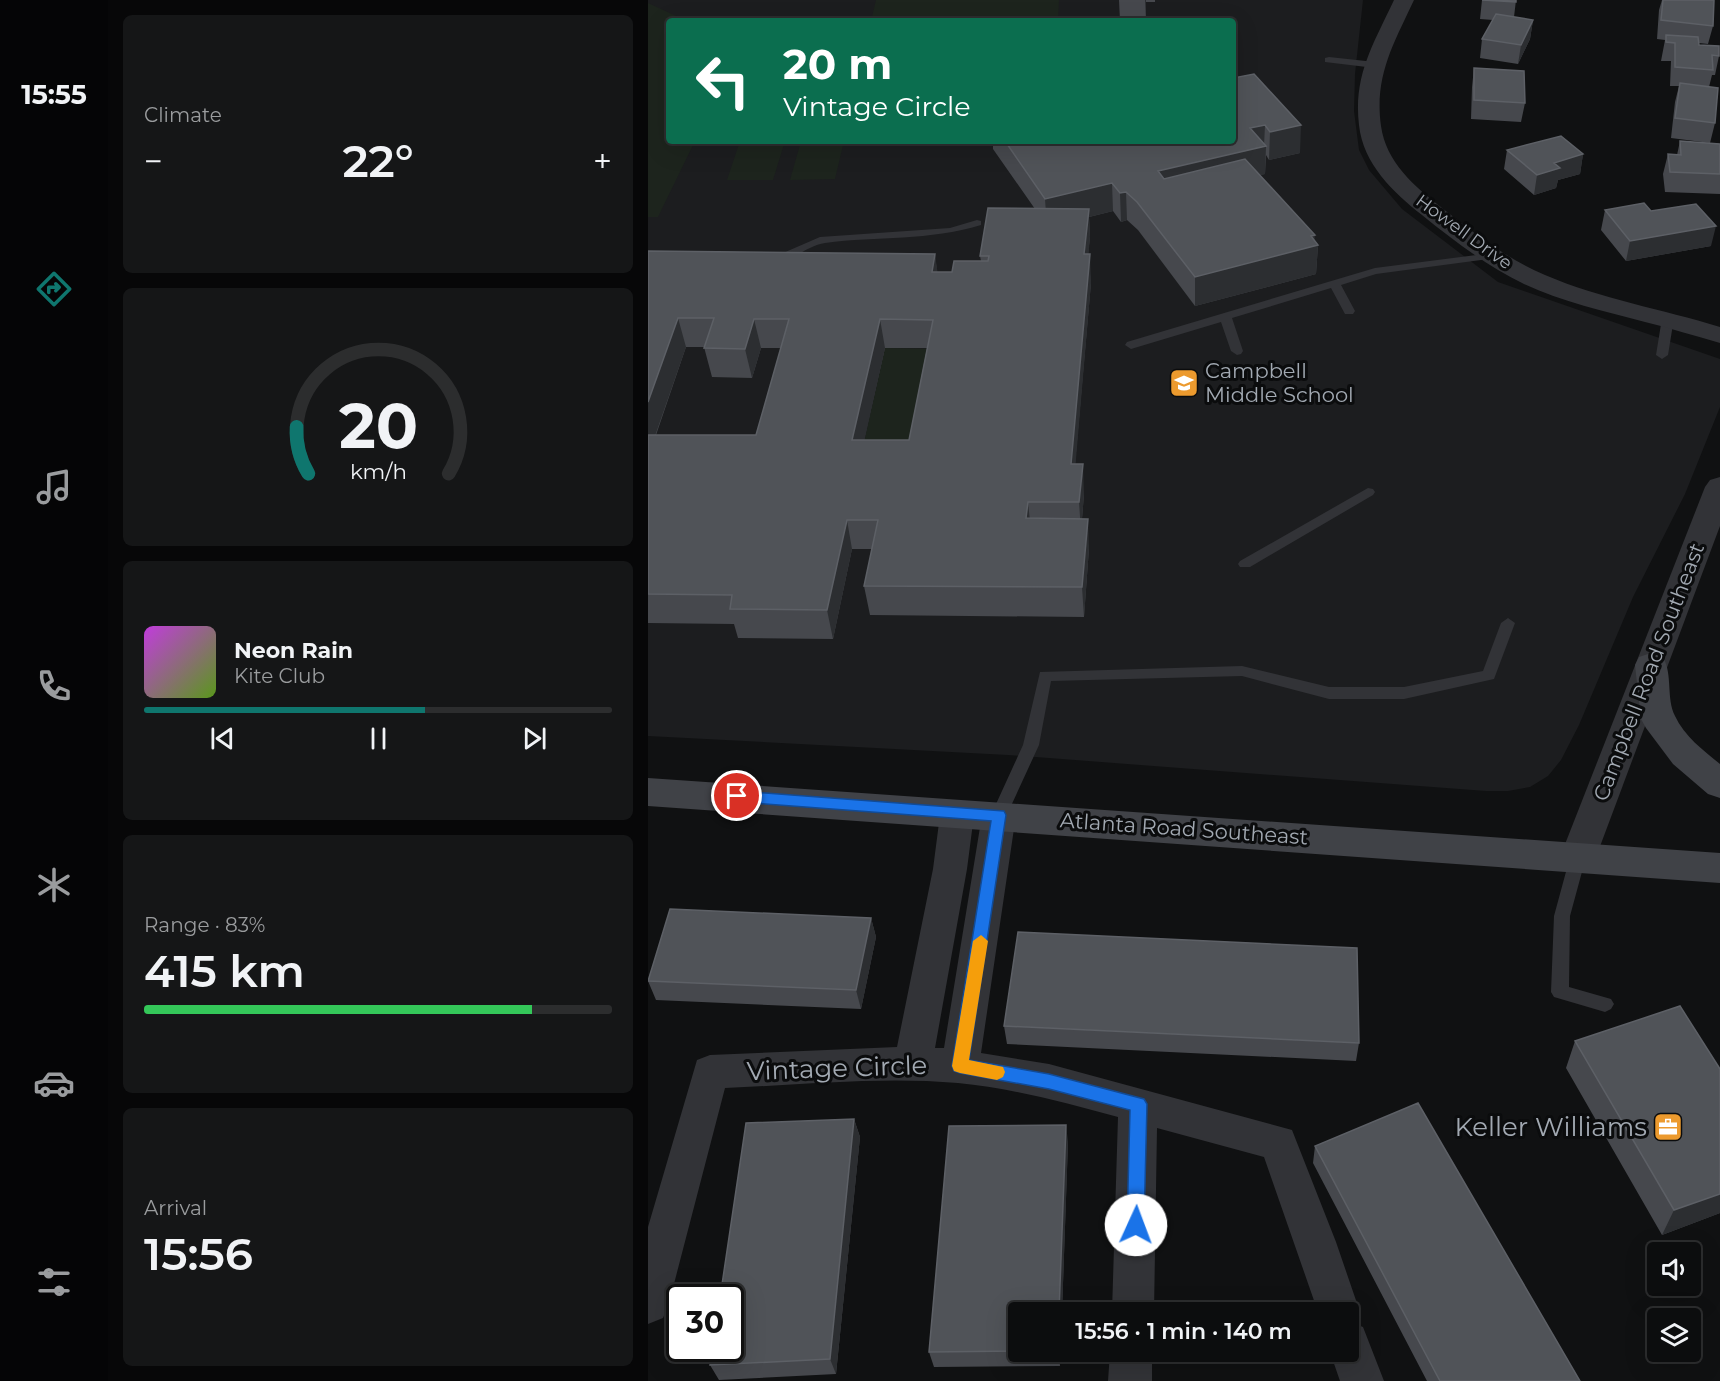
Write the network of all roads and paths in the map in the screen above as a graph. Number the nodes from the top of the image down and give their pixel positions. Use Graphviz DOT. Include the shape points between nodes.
graph roads {
  1 [pos="1404,0"];
  2 [pos="1329,60"];
  3 [pos="1375,65"];
  4 [pos="977,223"];
  5 [pos="1492,256"];
  6 [pos="788,268"];
  7 [pos="1334,283"];
  8 [pos="1350,311"];
  9 [pos="1226,316"];
  10 [pos="1668,318"];
  11 [pos="1720,335"];
  12 [pos="1131,345"];
  13 [pos="1237,351"];
  14 [pos="1662,355"];
  15 [pos="1720,487"];
  16 [pos="1368,492"];
  17 [pos="1245,564"];
  18 [pos="1508,623"];
  19 [pos="1651,665"];
  20 [pos="1720,784"];
  21 [pos="648,792"];
  22 [pos="957,814"];
  23 [pos="999,815"];
  24 [pos="1578,857"];
  25 [pos="1720,868"];
  26 [pos="1605,1004"];
  27 [pos="913,1063"];
  28 [pos="960,1066"];
  29 [pos="1138,1104"];
  30 [pos="1133,1302"];
  31 [pos="1336,1302"];
  32 [pos="648,1303"];
  33 [pos="1131,1362"];
  34 [pos="1355,1362"];
  35 [pos="1130,1381"];
  36 [pos="1362,1381"];
  1 -- 3 [label="street, Howell Drive" via="1382,41"];
  2 -- 3 [label="lane"];
  3 -- 5 [label="street, Howell Drive" via="1371,133 1384,164 1417,200"];
  4 -- 6 [label="lane" via="951,231 820,240 764,266"];
  5 -- 7 [label="lane" via="1375,271"];
  5 -- 10 [label="street, Howell Drive" via="1550,286"];
  7 -- 8 [label="lane"];
  7 -- 9 [label="lane"];
  9 -- 12 [label="lane"];
  9 -- 13 [label="lane"];
  10 -- 11 [label="street, Howell Drive"];
  10 -- 14 [label="lane"];
  15 -- 19 [label="street, Campbell Road Southeast"];
  16 -- 17 [label="lane"];
  18 -- 23 [label="lane" via="1490,675 1404,693 1329,693 1242,670 1045,676 1031,745"];
  19 -- 20 [label="main road" via="1658,719 1685,754"];
  19 -- 24 [label="street, Campbell Road Southeast"];
  21 -- 22 [label="main road, Atlanta Road Southeast"];
  22 -- 23 [label="main road, Atlanta Road Southeast"];
  22 -- 27 [label="street"];
  23 -- 24 [label="main road, Atlanta Road Southeast"];
  23 -- 28 [label="street"];
  24 -- 25 [label="main road, Atlanta Road Southeast"];
  24 -- 26 [label="lane" via="1562,916 1560,992"];
  27 -- 28 [label="street, Vintage Circle"];
  27 -- 32 [label="street, Vintage Circle" via="710,1072"];
  28 -- 29 [label="street, Vintage Circle" via="1049,1081"];
  29 -- 30 [label="street"];
  29 -- 31 [label="street, Vintage Circle" via="1278,1143"];
  33 -- 35 [label="street"];
  34 -- 36 [label="street"];
}
